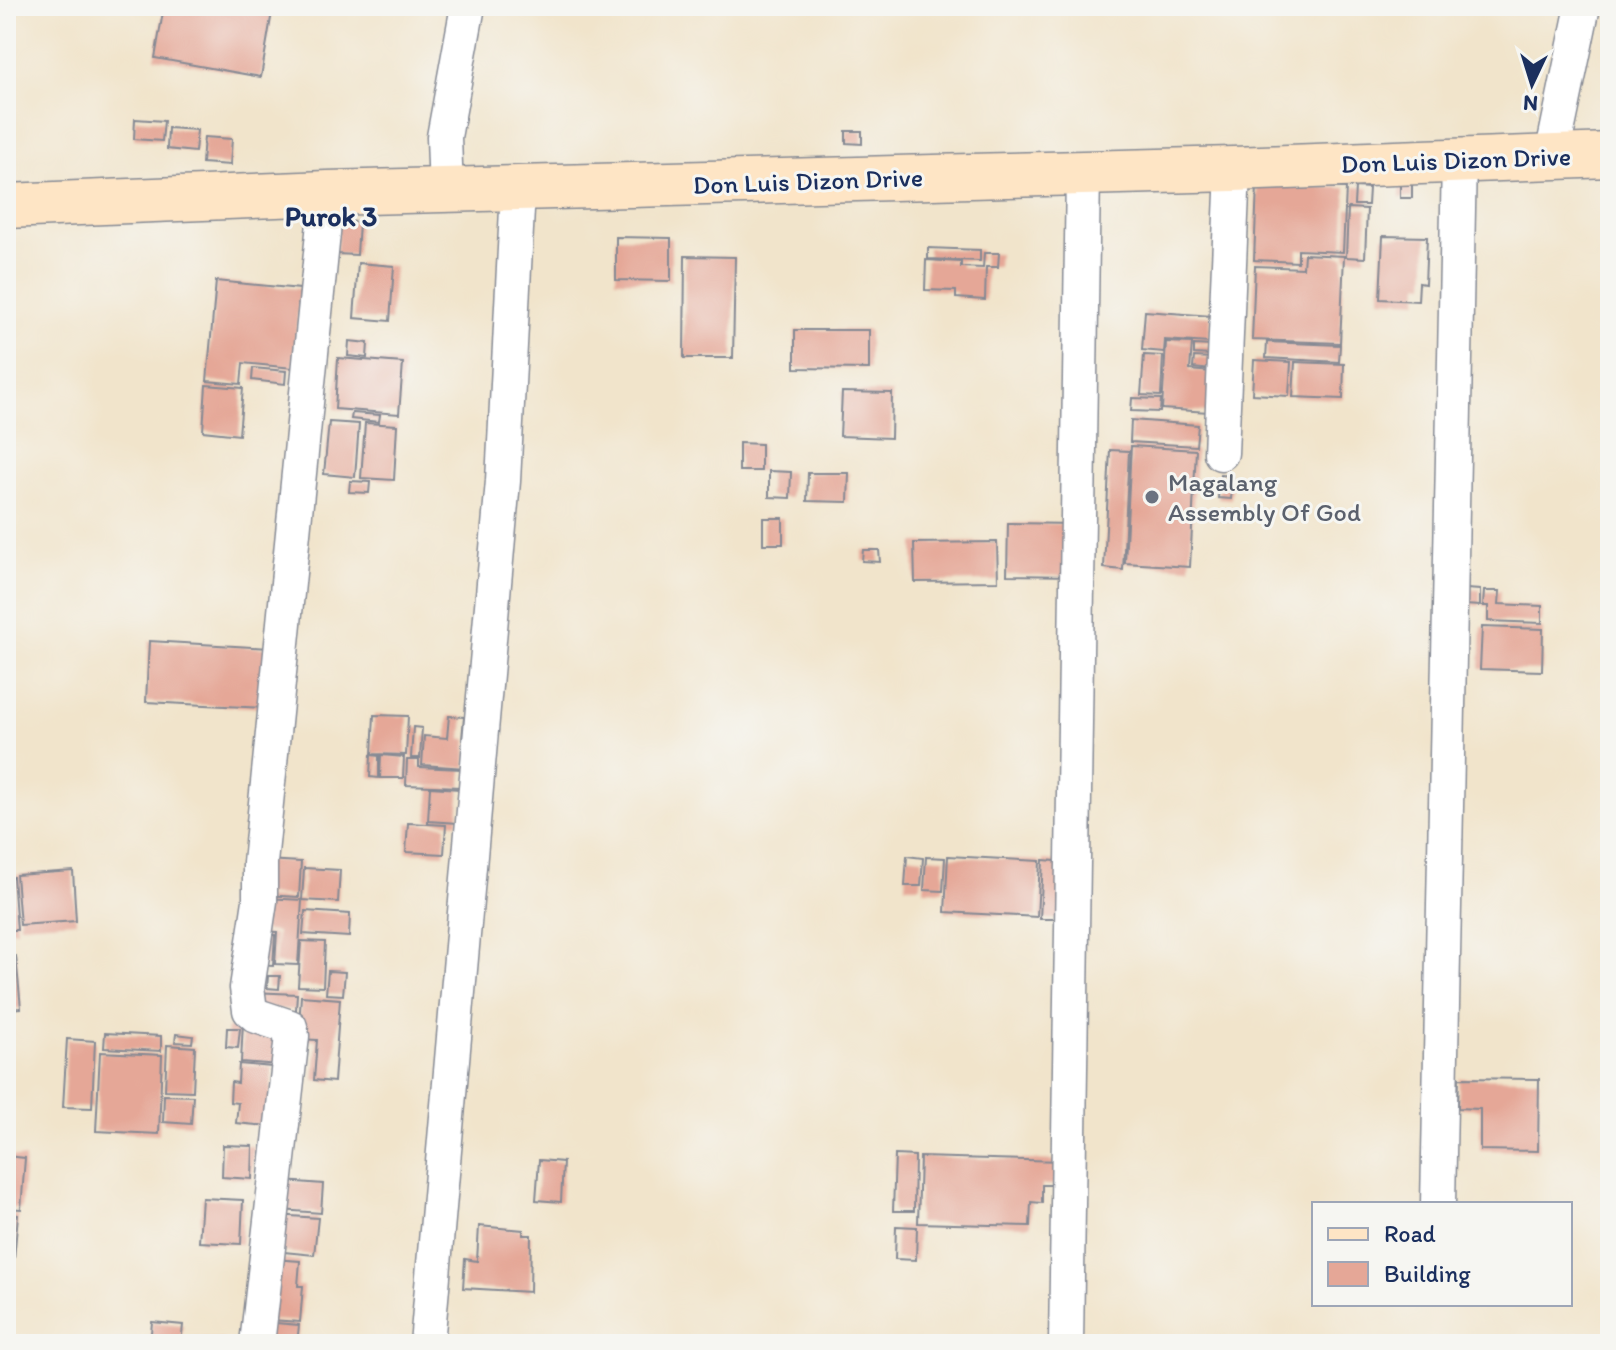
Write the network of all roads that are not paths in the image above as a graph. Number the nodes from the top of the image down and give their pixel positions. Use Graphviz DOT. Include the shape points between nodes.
graph roads {
  1 [pos="468,6"];
  2 [pos="1583,6"];
  3 [pos="1610,155"];
  4 [pos="1552,156"];
  5 [pos="1459,159"];
  6 [pos="1233,169"];
  7 [pos="1083,172"];
  8 [pos="518,190"];
  9 [pos="446,192"];
  10 [pos="327,193"];
  11 [pos="6,206"];
  12 [pos="1221,453"];
  13 [pos="1438,1202"];
  14 [pos="257,1344"];
  15 [pos="427,1344"];
  16 [pos="1066,1344"];
  1 -- 9 [label="street" via="444,137"];
  2 -- 4 [label="street"];
  3 -- 4 [label="street, Don Luis Dizon Drive"];
  4 -- 5 [label="street, Don Luis Dizon Drive"];
  5 -- 6 [label="street, Don Luis Dizon Drive"];
  5 -- 13 [label="street"];
  6 -- 7 [label="street, Don Luis Dizon Drive"];
  6 -- 12 [label="street"];
  7 -- 8 [label="street, Don Luis Dizon Drive"];
  7 -- 16 [label="street"];
  8 -- 9 [label="street, Don Luis Dizon Drive"];
  8 -- 15 [label="street" via="503,481"];
  9 -- 10 [label="street, Don Luis Dizon Drive"];
  10 -- 11 [label="street, Don Luis Dizon Drive"];
  10 -- 14 [label="street" via="260,901 247,988 250,1010 290,1027 292,1036"];
}
